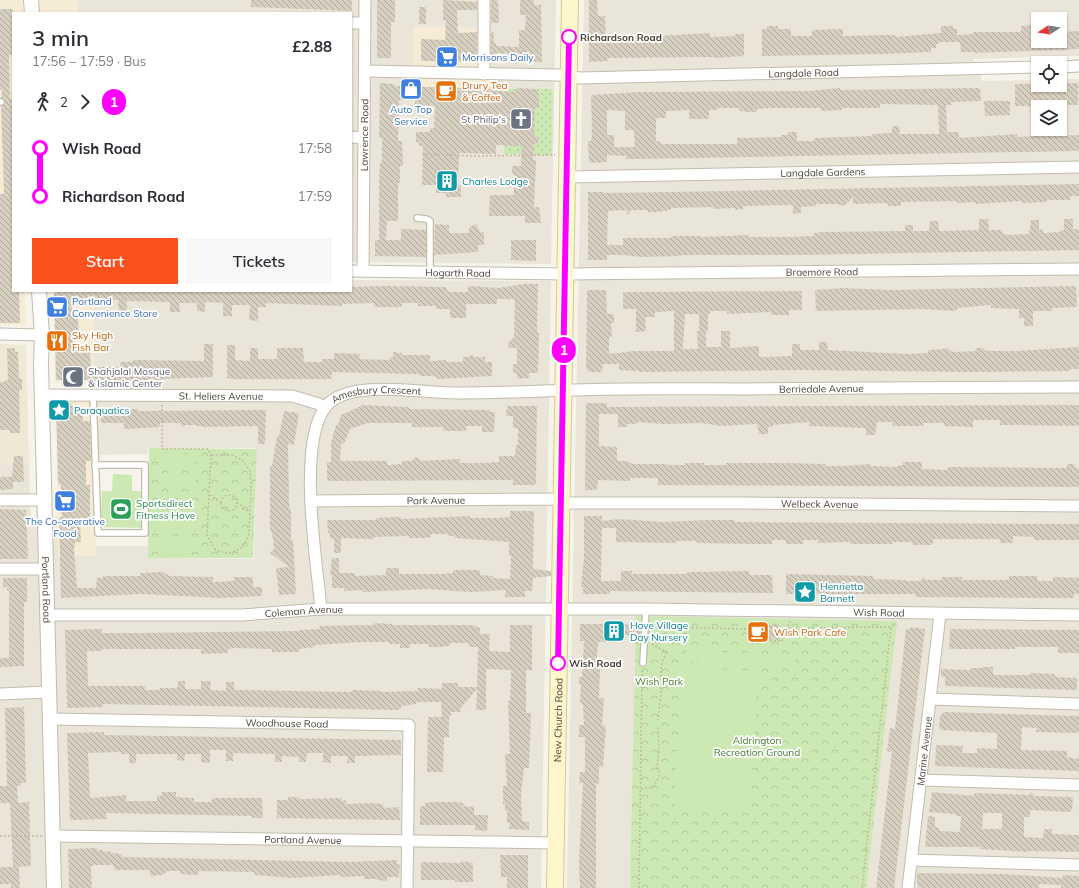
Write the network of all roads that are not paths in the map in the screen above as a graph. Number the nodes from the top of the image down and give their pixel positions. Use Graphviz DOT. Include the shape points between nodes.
graph roads {
  1 [pos="31,0"];
  2 [pos="365,0"];
  3 [pos="484,0"];
  4 [pos="570,0"];
  5 [pos="32,12"];
  6 [pos="352,22"];
  7 [pos="364,23"];
  8 [pos="1079,66"];
  9 [pos="1031,67"];
  10 [pos="1067,67"];
  11 [pos="365,71"];
  12 [pos="484,74"];
  13 [pos="569,76"];
  14 [pos="352,138"];
  15 [pos="364,138"];
  16 [pos="1079,167"];
  17 [pos="567,177"];
  18 [pos="417,218"];
  19 [pos="1079,269"];
  20 [pos="352,271"];
  21 [pos="363,271"];
  22 [pos="430,271"];
  23 [pos="565,274"];
  24 [pos="39,292"];
  25 [pos="0,334"];
  26 [pos="42,335"];
  27 [pos="1079,387"];
  28 [pos="564,391"];
  29 [pos="42,395"];
  30 [pos="93,395"];
  31 [pos="325,408"];
  32 [pos="95,465"];
  33 [pos="0,500"];
  34 [pos="44,500"];
  35 [pos="311,501"];
  36 [pos="561,501"];
  37 [pos="1079,506"];
  38 [pos="46,568"];
  39 [pos="0,569"];
  40 [pos="559,609"];
  41 [pos="646,609"];
  42 [pos="321,610"];
  43 [pos="940,614"];
  44 [pos="48,615"];
  45 [pos="1079,615"];
  46 [pos="643,663"];
  47 [pos="49,692"];
  48 [pos="0,694"];
  49 [pos="930,699"];
  50 [pos="1079,704"];
  51 [pos="50,719"];
  52 [pos="921,780"];
  53 [pos="1079,785"];
  54 [pos="52,836"];
  55 [pos="408,841"];
  56 [pos="555,843"];
  57 [pos="911,860"];
  58 [pos="1079,865"];
  59 [pos="54,888"];
  60 [pos="407,888"];
  61 [pos="554,888"];
  62 [pos="908,888"];
  1 -- 5 [label="street"];
  2 -- 7 [label="street, Lawrence Road"];
  3 -- 12 [label="street"];
  4 -- 13 [label="main road, New Church Road"];
  6 -- 7 [label="street"];
  7 -- 11 [label="street, Lawrence Road"];
  8 -- 10 [label="street"];
  9 -- 13 [label="street, Langdale Road"];
  11 -- 12 [label="street"];
  11 -- 15 [label="street, Lawrence Road"];
  12 -- 13 [label="street"];
  13 -- 17 [label="main road, New Church Road"];
  14 -- 15 [label="street"];
  15 -- 21 [label="street, Lawrence Road"];
  16 -- 17 [label="street, Langdale Gardens"];
  17 -- 23 [label="main road, New Church Road"];
  18 -- 22 [label="lane" via="430,221"];
  19 -- 23 [label="street, Braemore Road"];
  20 -- 21 [label="street, Hogarth Road"];
  21 -- 22 [label="street, Hogarth Road"];
  22 -- 23 [label="street, Hogarth Road"];
  23 -- 28 [label="main road, New Church Road"];
  24 -- 26 [label="street, Portland Road"];
  25 -- 26 [label="street"];
  26 -- 29 [label="street, Portland Road"];
  27 -- 28 [label="street, Berriedale Avenue"];
  28 -- 31 [label="street, Amesbury Crescent" via="442,394 380,388 341,396 328,403"];
  28 -- 36 [label="main road, New Church Road"];
  29 -- 30 [label="street, St. Heliers Avenue"];
  29 -- 34 [label="street, Portland Road"];
  30 -- 31 [label="street, St. Heliers Avenue" via="292,396"];
  30 -- 32 [label="lane"];
  31 -- 35 [label="street, Amesbury Crescent" via="312,448"];
  32 -- 32 [label="lane" via="145,465 145,533 98,533"];
  33 -- 34 [label="street"];
  34 -- 38 [label="street, Portland Road"];
  35 -- 36 [label="street, Park Avenue"];
  35 -- 42 [label="street, Amesbury Crescent"];
  36 -- 37 [label="street, Welbeck Avenue"];
  36 -- 40 [label="main road, New Church Road"];
  38 -- 39 [label="street"];
  38 -- 44 [label="street, Portland Road"];
  40 -- 41 [label="street, Wish Road"];
  40 -- 42 [label="street, Coleman Avenue"];
  40 -- 56 [label="main road, New Church Road"];
  41 -- 43 [label="street, Wish Road"];
  41 -- 46 [label="lane"];
  42 -- 44 [label="street, Coleman Avenue" via="242,615"];
  43 -- 45 [label="street, Wish Road"];
  43 -- 49 [label="street, Marine Avenue"];
  44 -- 47 [label="street, Portland Road"];
  47 -- 48 [label="street"];
  47 -- 51 [label="street, Portland Road"];
  49 -- 50 [label="street"];
  49 -- 52 [label="street, Marine Avenue"];
  51 -- 54 [label="street, Portland Road"];
  51 -- 55 [label="street, Woodhouse Road" via="409,725"];
  52 -- 53 [label="street"];
  52 -- 57 [label="street, Marine Avenue"];
  54 -- 55 [label="street, Portland Avenue"];
  54 -- 59 [label="street, Portland Road"];
  55 -- 56 [label="street, Portland Avenue"];
  55 -- 60 [label="street"];
  56 -- 61 [label="main road, New Church Road"];
  57 -- 58 [label="street"];
  57 -- 62 [label="street, Marine Avenue"];
}
